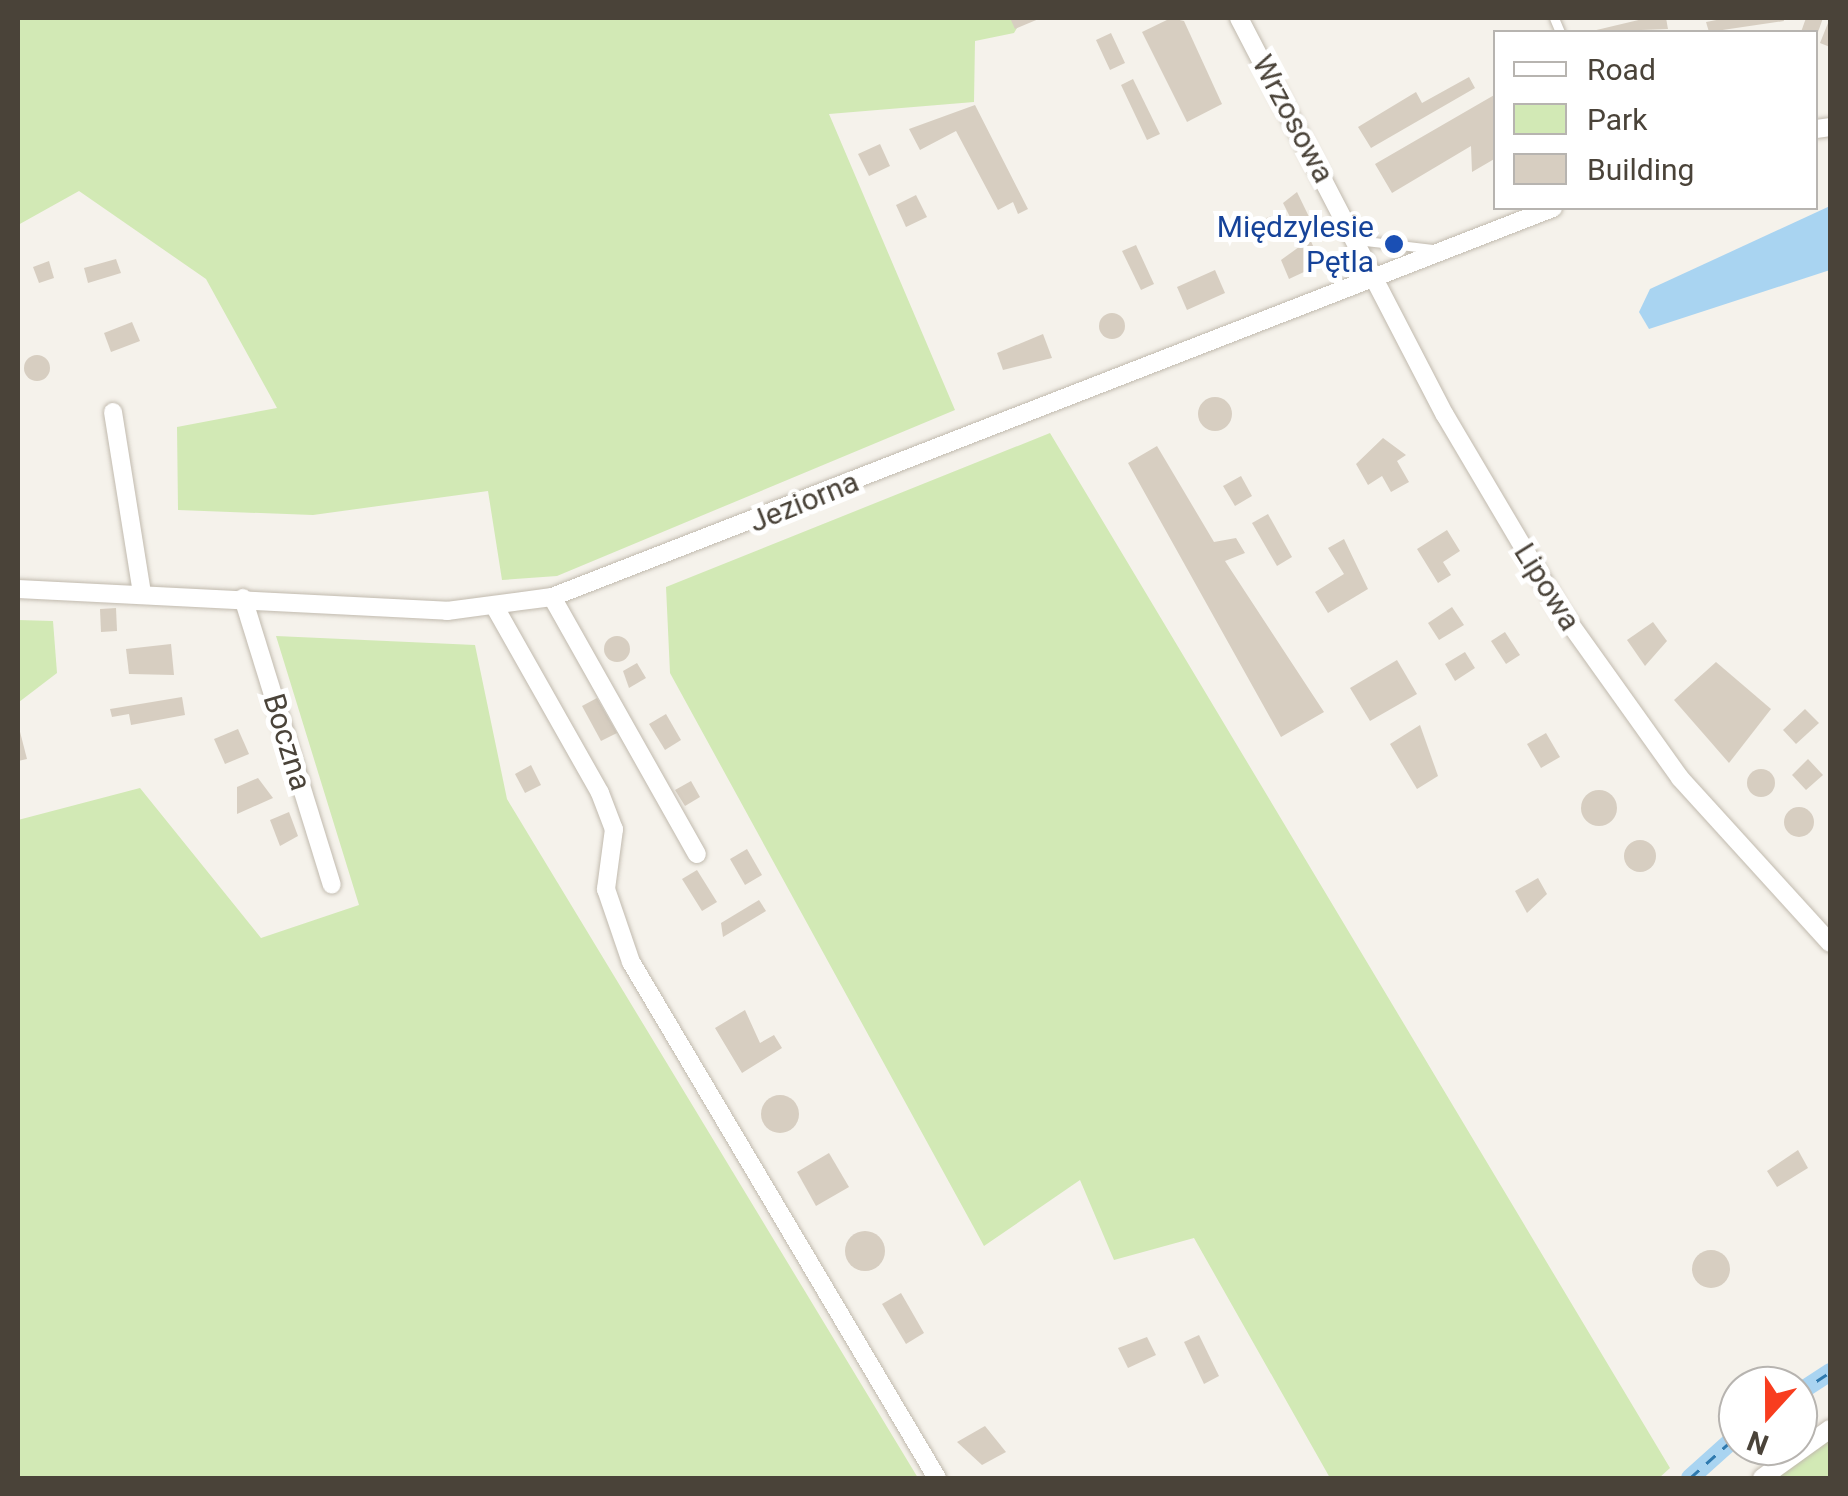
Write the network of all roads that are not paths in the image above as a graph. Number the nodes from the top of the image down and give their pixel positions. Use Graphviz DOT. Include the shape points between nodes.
graph roads {
  1 [pos="1239,18"];
  2 [pos="1548,210"];
  3 [pos="1357,240"];
  4 [pos="1436,249"];
  5 [pos="1375,274"];
  6 [pos="112,412"];
  7 [pos="18,590"];
  8 [pos="142,593"];
  9 [pos="552,597"];
  10 [pos="243,598"];
  11 [pos="496,609"];
  12 [pos="697,854"];
  13 [pos="332,885"];
  14 [pos="1830,943"];
  15 [pos="1830,1429"];
  16 [pos="937,1478"];
  17 [pos="1762,1478"];
  1 -- 3 [label="street, Wrzosowa"];
  2 -- 4 [label="street, Jeziorna"];
  3 -- 4 [label="lane"];
  3 -- 5 [label="street, Wrzosowa"];
  4 -- 5 [label="street, Jeziorna"];
  5 -- 9 [label="street, Jeziorna"];
  5 -- 14 [label="street, Lipowa" via="1561,612 1680,778"];
  6 -- 8 [label="street"];
  7 -- 8 [label="street, Jeziorna"];
  8 -- 10 [label="street, Jeziorna"];
  9 -- 11 [label="street, Jeziorna"];
  9 -- 12 [label="street"];
  10 -- 11 [label="street, Jeziorna"];
  10 -- 13 [label="street, Boczna"];
  11 -- 16 [label="street" via="600,792 614,829 606,889 631,962"];
  15 -- 17 [label="street"];
}
